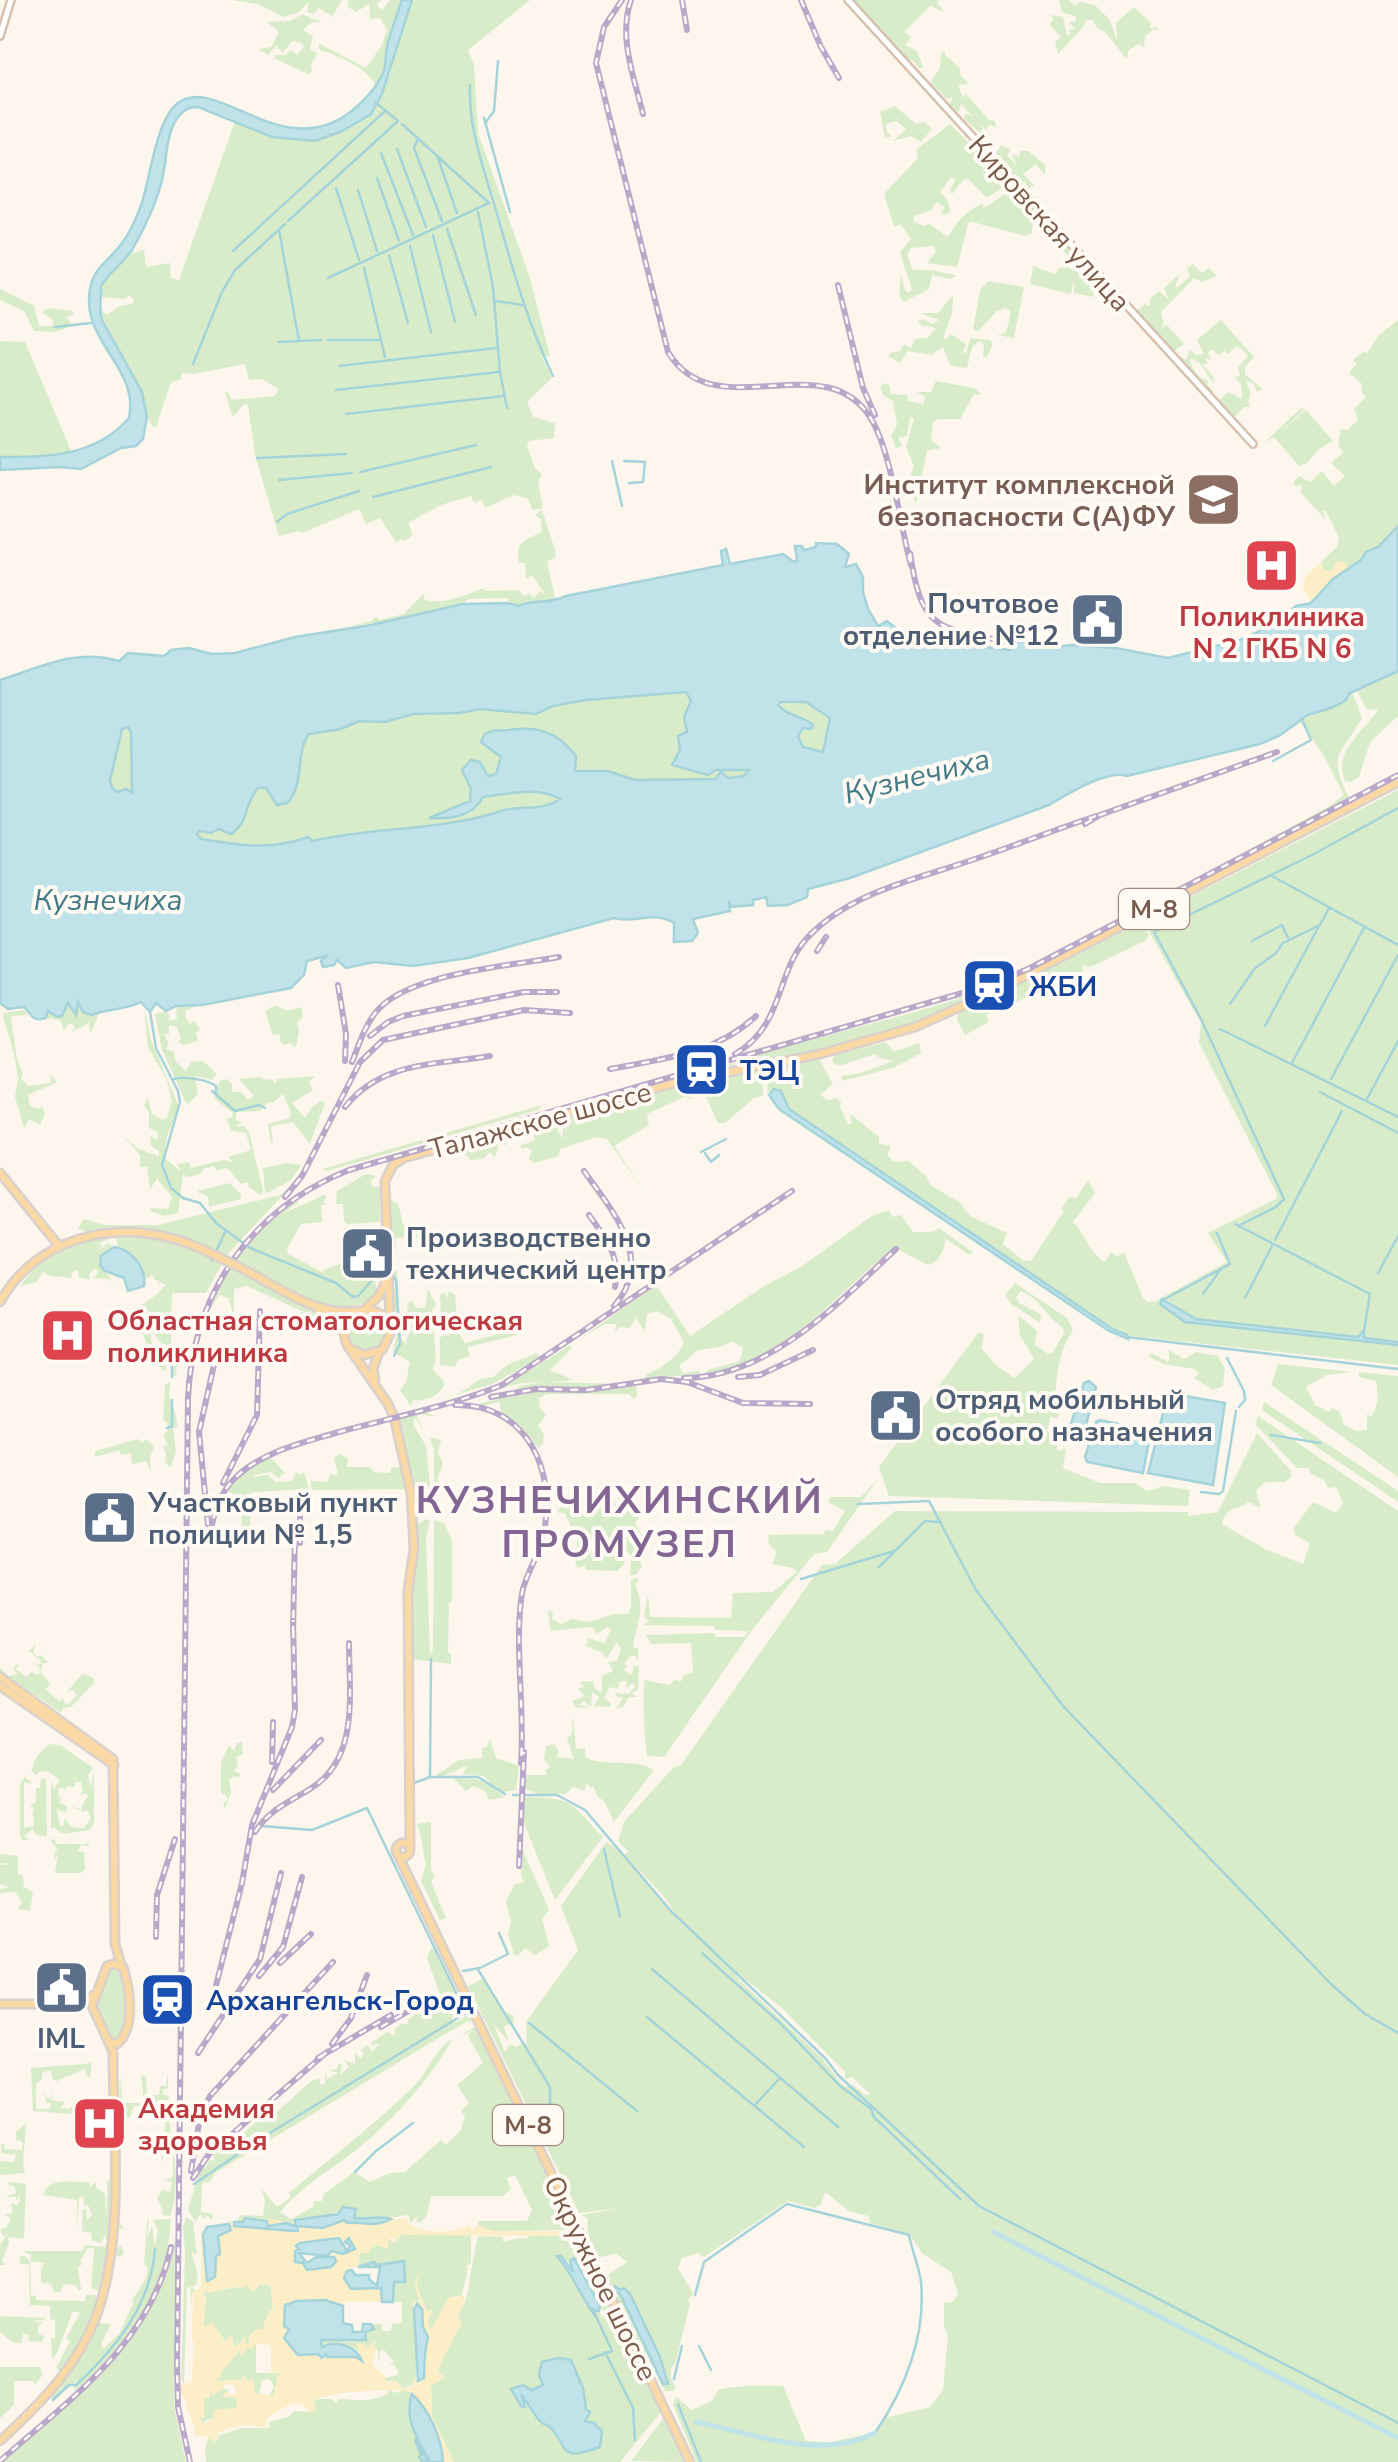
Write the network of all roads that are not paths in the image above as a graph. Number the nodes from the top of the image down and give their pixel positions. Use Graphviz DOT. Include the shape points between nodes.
graph roads {
  1 [pos="11,0"];
  2 [pos="848,0"];
  3 [pos="0,36"];
  4 [pos="1253,444"];
  5 [pos="1398,782"];
  6 [pos="0,1174"];
  7 [pos="59,1246"];
  8 [pos="239,1267"];
  9 [pos="388,1274"];
  10 [pos="0,1302"];
  11 [pos="361,1310"];
  12 [pos="390,1326"];
  13 [pos="344,1333"];
  14 [pos="350,1348"];
  15 [pos="380,1352"];
  16 [pos="377,1387"];
  17 [pos="0,1678"];
  18 [pos="0,1686"];
  19 [pos="115,1766"];
  20 [pos="407,1848"];
  21 [pos="412,1880"];
  22 [pos="115,1944"];
  23 [pos="121,1964"];
  24 [pos="108,1966"];
  25 [pos="95,1994"];
  26 [pos="0,2004"];
  27 [pos="82,2004"];
  28 [pos="94,2013"];
  29 [pos="108,2041"];
  30 [pos="120,2043"];
  31 [pos="114,2052"];
  32 [pos="0,2440"];
  33 [pos="690,2462"];
  1 -- 3 [label="main road"];
  2 -- 4 [label="main road, Кировская улица"];
  5 -- 9 [label="main road, Талажское шоссе / М-8" via="916,1027 674,1083 404,1158 385,1181"];
  6 -- 7 [label="main road"];
  7 -- 8 [label="main road, bridge" via="136,1231 174,1237"];
  7 -- 10 [label="main road" via="12,1283"];
  8 -- 11 [label="main road" via="322,1308"];
  8 -- 13 [label="main road" via="326,1314"];
  9 -- 11 [label="main road" via="379,1296"];
  9 -- 12 [label="main road, М-8"];
  11 -- 12 [label="main road" via="381,1313"];
  11 -- 13 [label="main road" via="346,1320"];
  12 -- 15 [label="main road, М-8"];
  13 -- 14 [label="main road, М-8"];
  14 -- 15 [label="main road" via="364,1355"];
  14 -- 16 [label="main road, М-8"];
  15 -- 16 [label="main road, М-8" via="373,1369"];
  16 -- 20 [label="main road, Окружное шоссе / М-8" via="392,1411 412,1505"];
  17 -- 19 [label="main road" via="105,1750"];
  18 -- 19 [label="main road"];
  19 -- 22 [label="main road"];
  20 -- 21 [label="main road, Окружное шоссе / М-8"];
  20 -- 21 [label="main road, Окружное шоссе / М-8" via="397,1848"];
  21 -- 33 [label="main road, Окружное шоссе / М-8"];
  22 -- 23 [label="main road"];
  22 -- 24 [label="main road"];
  23 -- 24 [label="main road"];
  23 -- 30 [label="main road" via="130,2016"];
  24 -- 25 [label="main road"];
  25 -- 27 [label="main road"];
  25 -- 28 [label="main road"];
  26 -- 27 [label="main road"];
  27 -- 28 [label="main road"];
  28 -- 29 [label="main road"];
  29 -- 30 [label="main road"];
  29 -- 31 [label="main road"];
  30 -- 31 [label="main road"];
  31 -- 32 [label="main road" via="113,2225 102,2300 60,2380"];
}
